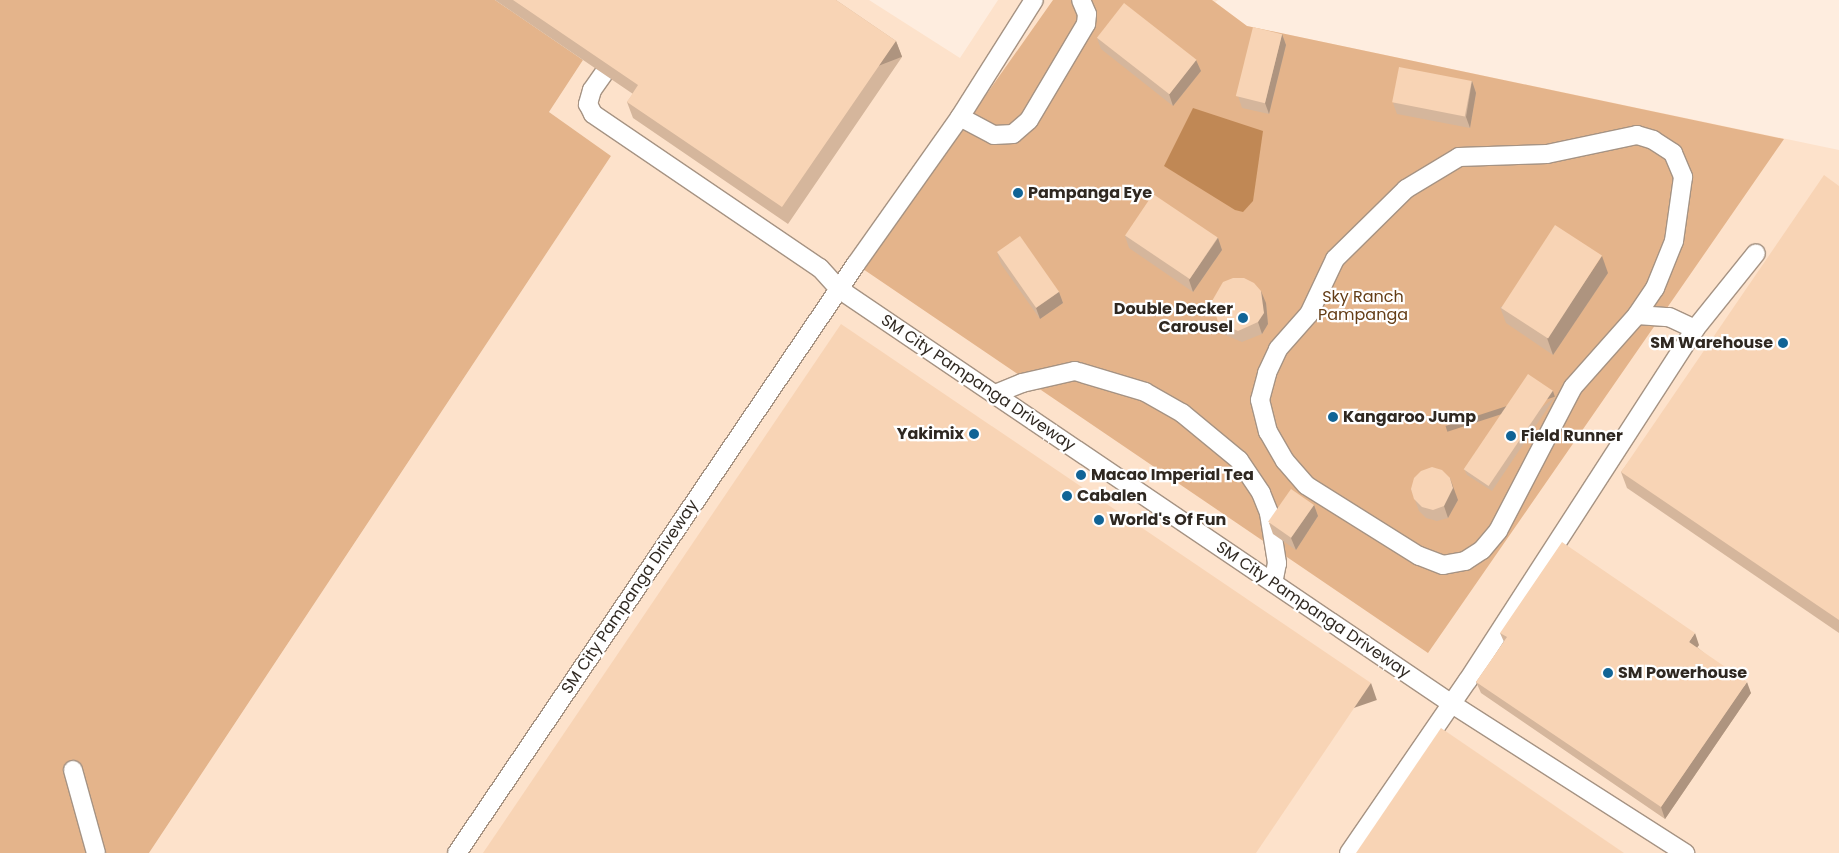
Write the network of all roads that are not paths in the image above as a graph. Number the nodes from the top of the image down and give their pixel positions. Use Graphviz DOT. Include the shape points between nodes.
graph roads {
  1 [pos="1034,0"];
  2 [pos="1080,0"];
  3 [pos="604,74"];
  4 [pos="960,117"];
  5 [pos="1756,253"];
  6 [pos="839,288"];
  7 [pos="1637,315"];
  8 [pos="1695,329"];
  9 [pos="995,394"];
  10 [pos="1273,583"];
  11 [pos="1452,704"];
  12 [pos="73,770"];
  13 [pos="96,853"];
  14 [pos="457,853"];
  15 [pos="1349,853"];
  16 [pos="1684,853"];
  1 -- 4 [label="lane"];
  2 -- 4 [label="lane" via="1087,14 1086,24 1029,120 1012,134 994,135"];
  3 -- 6 [label="lane" via="592,90 588,104 593,114 820,268"];
  4 -- 6 [label="lane"];
  5 -- 8 [label="lane"];
  6 -- 9 [label="lane, SM City Pampanga Driveway"];
  6 -- 14 [label="lane, SM City Pampanga Driveway"];
  7 -- 7 [label="lane" via="1656,288 1674,241 1683,177 1673,153 1653,140 1637,135 1547,154 1458,157 1406,189 1335,259 1309,314 1278,350 1266,373 1260,400 1268,432 1284,461 1306,485 1419,556 1443,565 1465,561 1482,550 1498,531 1573,386"];
  7 -- 8 [label="lane" via="1669,317"];
  8 -- 11 [label="lane"];
  9 -- 10 [label="lane, SM City Pampanga Driveway"];
  9 -- 10 [label="lane" via="1022,382 1075,371 1145,392 1182,413 1239,460 1261,493 1269,513 1277,563"];
  10 -- 11 [label="lane, SM City Pampanga Driveway"];
  11 -- 15 [label="lane"];
  11 -- 16 [label="lane, SM City Pampanga Driveway"];
  12 -- 13 [label="lane"];
}
